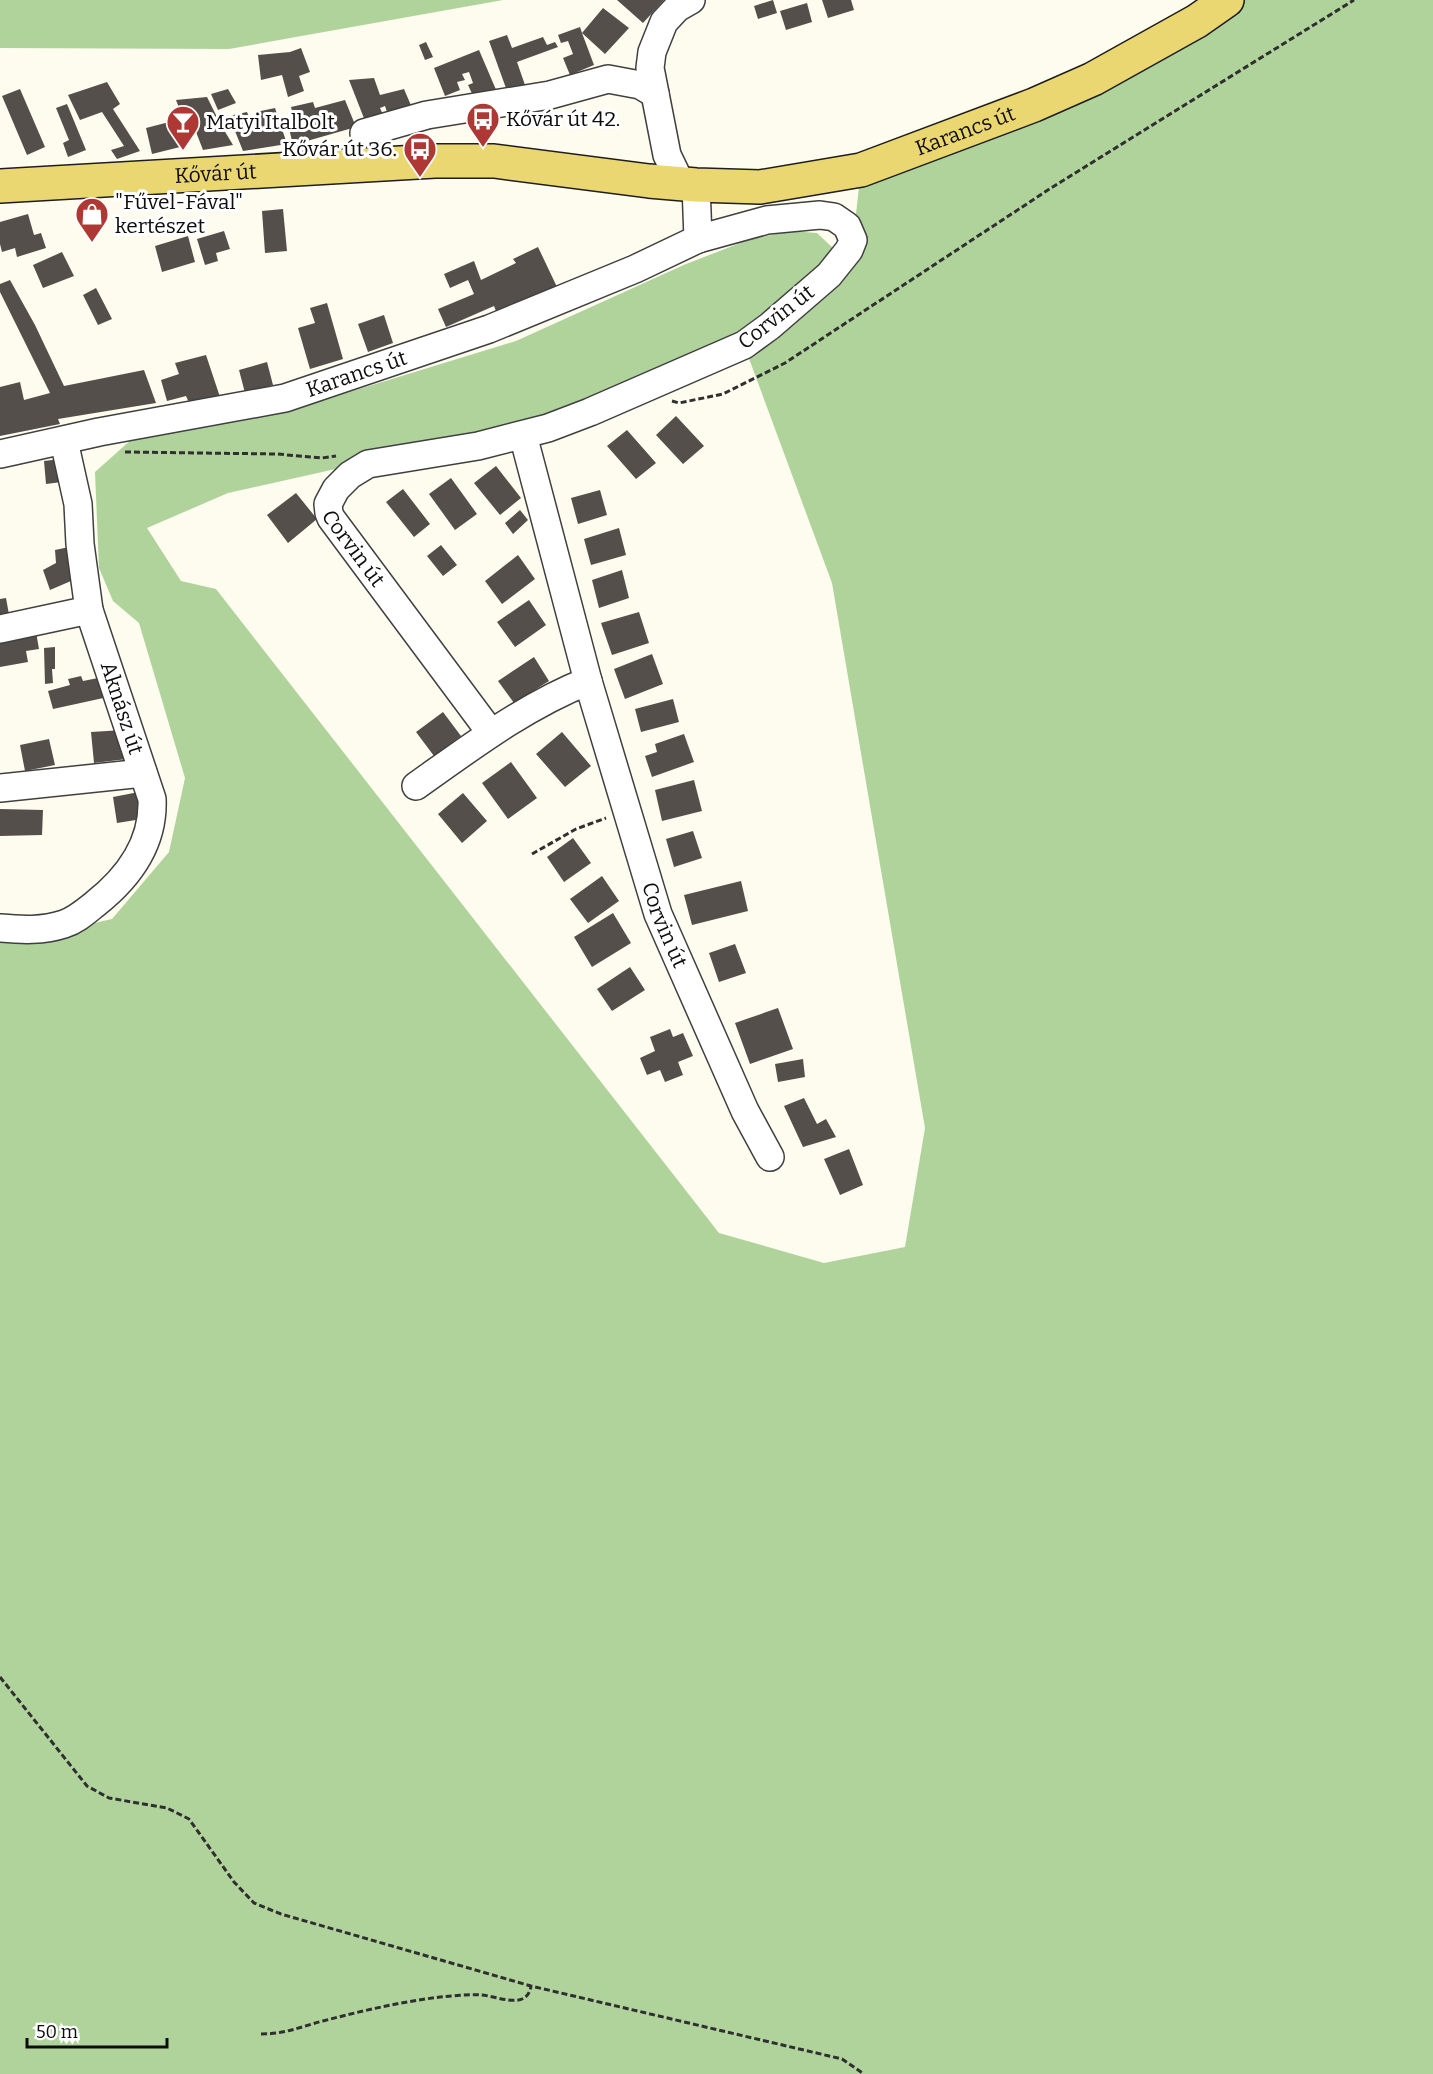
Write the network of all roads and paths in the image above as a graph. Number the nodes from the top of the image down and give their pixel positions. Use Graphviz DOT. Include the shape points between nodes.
graph roads {
  1 [pos="691,0"];
  2 [pos="1227,0"];
  3 [pos="1354,0"];
  4 [pos="655,94"];
  5 [pos="364,133"];
  6 [pos="689,184"];
  7 [pos="0,186"];
  8 [pos="698,239"];
  9 [pos="638,392"];
  10 [pos="523,435"];
  11 [pos="64,441"];
  12 [pos="115,452"];
  13 [pos="0,454"];
  14 [pos="343,454"];
  15 [pos="89,610"];
  16 [pos="0,628"];
  17 [pos="588,681"];
  18 [pos="491,734"];
  19 [pos="143,773"];
  20 [pos="416,786"];
  21 [pos="0,788"];
  22 [pos="629,815"];
  23 [pos="532,854"];
  24 [pos="0,928"];
  25 [pos="770,1157"];
  26 [pos="0,1677"];
  27 [pos="531,1986"];
  28 [pos="261,2034"];
  29 [pos="864,2074"];
  1 -- 4 [label="street" via="676,8 658,34 650,68"];
  2 -- 6 [label="main road, Karancs út" via="1093,79 861,170 760,187"];
  3 -- 9 [label="path" via="1051,188 785,363 723,393 679,404"];
  4 -- 5 [label="street" via="640,85 608,80 550,95 427,115"];
  4 -- 6 [label="street" via="667,155"];
  6 -- 7 [label="main road, Kővár út" via="470,161"];
  6 -- 8 [label="street"];
  8 -- 9 [label="street, Corvin út" via="767,220 820,215 842,221 853,240 829,275 758,335 725,354"];
  8 -- 11 [label="street, Karancs út" via="489,329 299,393"];
  9 -- 10 [label="street, Corvin út"];
  10 -- 17 [label="street, Corvin út"];
  10 -- 18 [label="street, Corvin út" via="368,464 339,485 328,504 334,521"];
  11 -- 13 [label="street, Karancs út"];
  11 -- 15 [label="street, Aknász út" via="78,504"];
  12 -- 14 [label="path" via="322,458"];
  15 -- 16 [label="street"];
  15 -- 19 [label="street, Aknász út"];
  17 -- 18 [label="street" via="542,702"];
  17 -- 22 [label="street, Corvin út"];
  18 -- 20 [label="street"];
  19 -- 21 [label="street, Aknász út"];
  19 -- 24 [label="street" via="152,799 151,826 141,852 123,878 102,899 67,923 43,929"];
  22 -- 23 [label="path" via="613,816 576,829"];
  22 -- 25 [label="street, Corvin út" via="658,914 745,1111"];
  26 -- 27 [label="path" via="87,1786 109,1798 167,1808 189,1819 254,1903"];
  27 -- 28 [label="path" via="525,1998 515,2001 480,1995 440,1997 373,2008 280,2034"];
  27 -- 29 [label="path" via="842,2059"];
}
